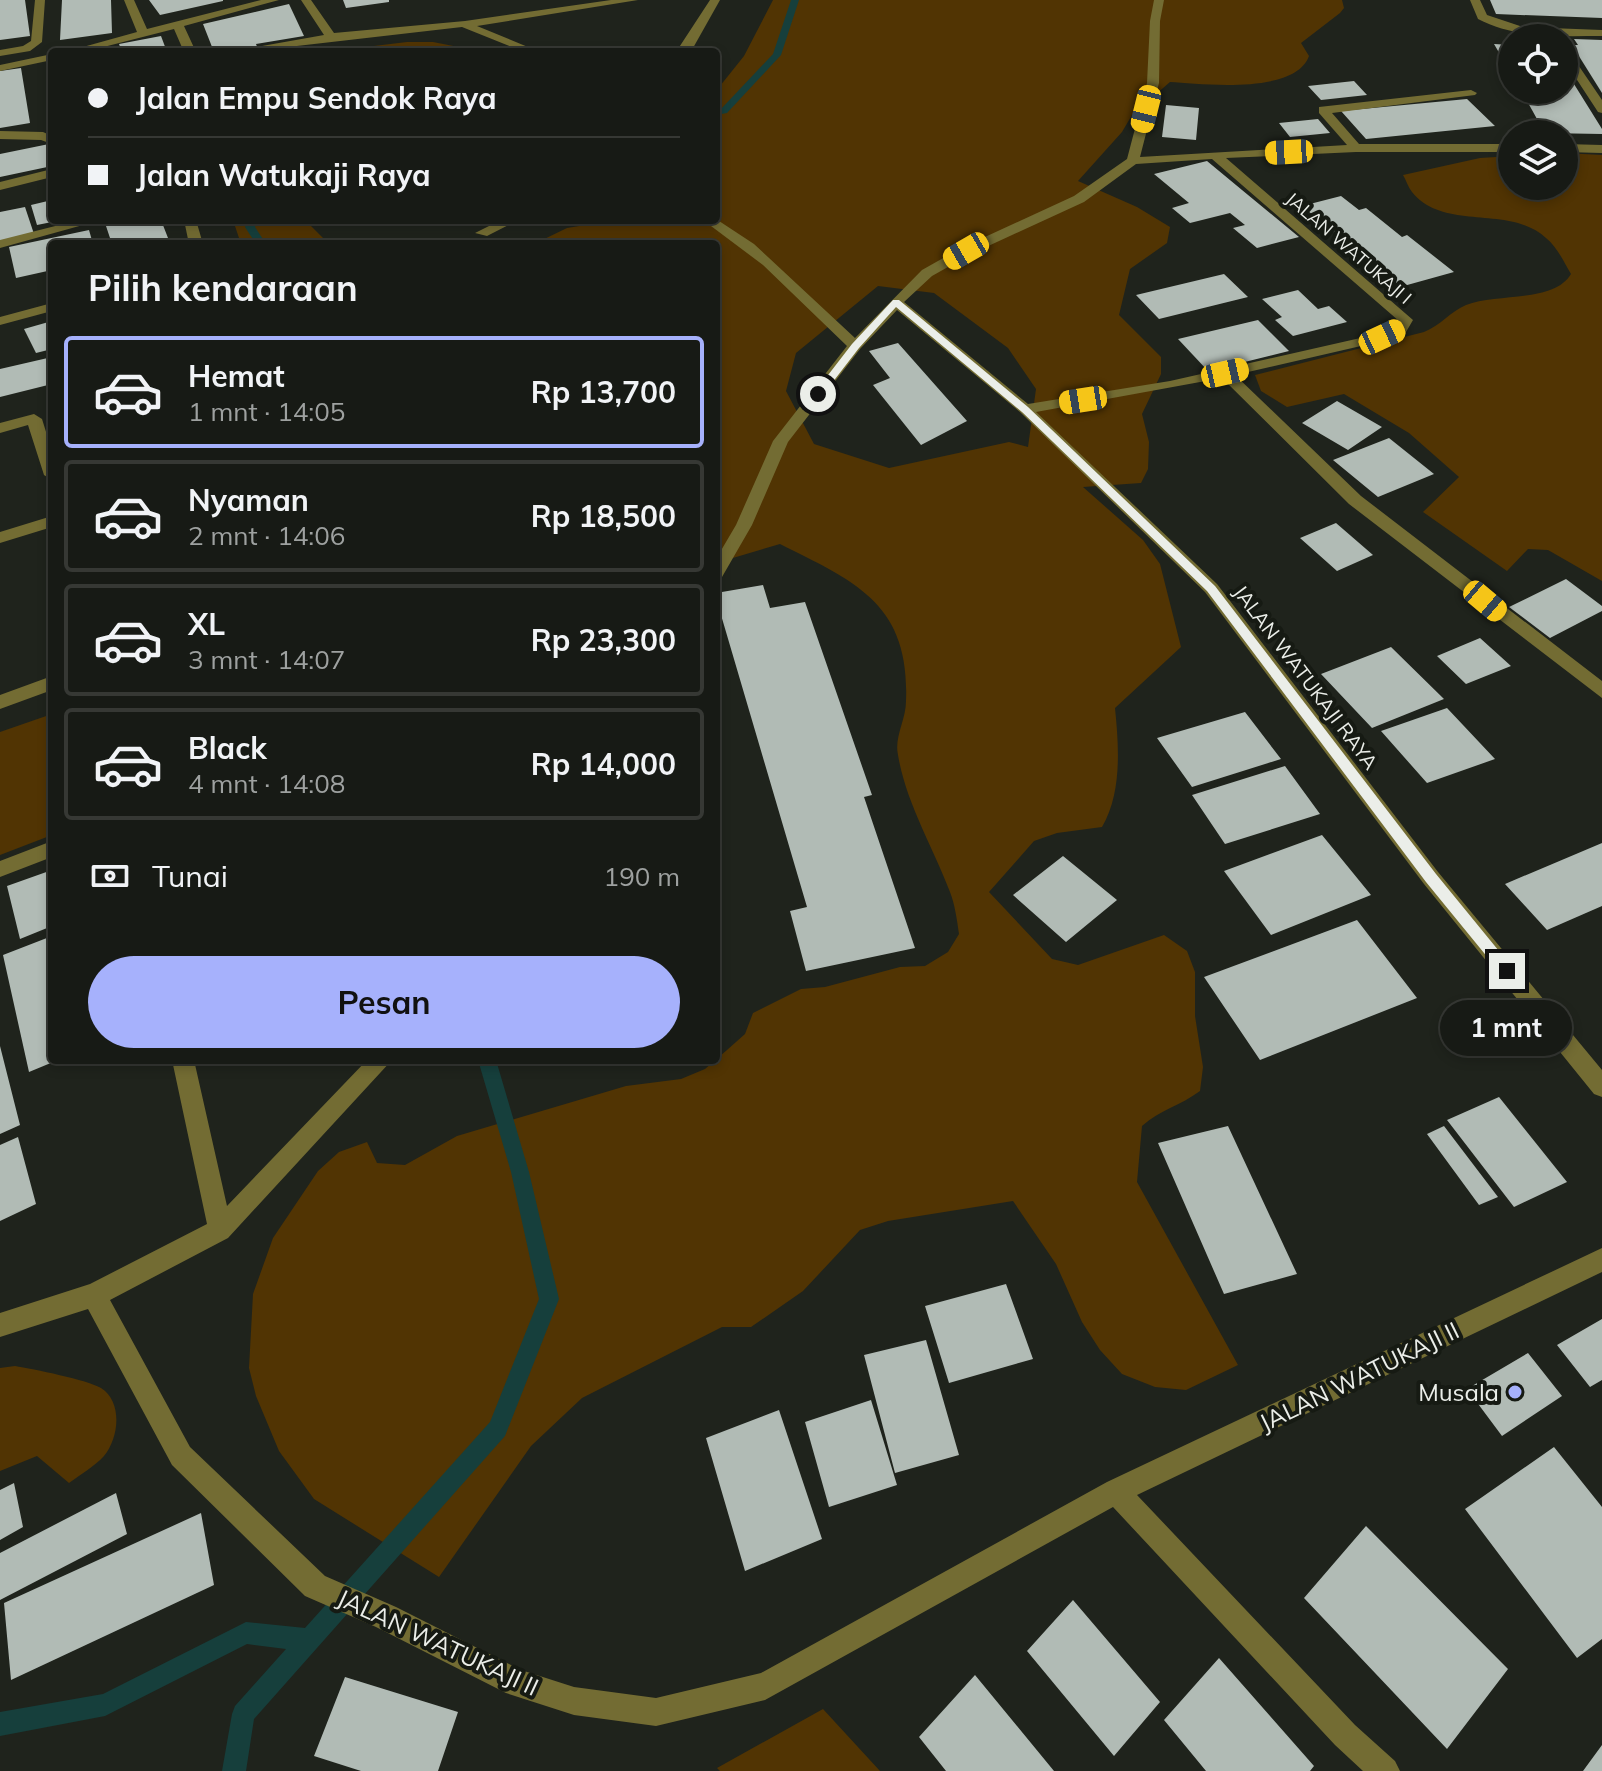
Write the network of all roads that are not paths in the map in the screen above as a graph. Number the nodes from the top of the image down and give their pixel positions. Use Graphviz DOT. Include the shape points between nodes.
graph roads {
  1 [pos="40,0"];
  2 [pos="129,0"];
  3 [pos="274,0"];
  4 [pos="306,0"];
  5 [pos="633,0"];
  6 [pos="715,0"];
  7 [pos="1159,0"];
  8 [pos="1475,0"];
  9 [pos="463,24"];
  10 [pos="1499,24"];
  11 [pos="178,25"];
  12 [pos="1602,33"];
  13 [pos="143,34"];
  14 [pos="1578,34"];
  15 [pos="331,37"];
  16 [pos="87,48"];
  17 [pos="188,48"];
  18 [pos="266,48"];
  19 [pos="524,48"];
  20 [pos="685,48"];
  21 [pos="0,53"];
  22 [pos="48,58"];
  23 [pos="0,68"];
  24 [pos="1578,73"];
  25 [pos="1471,93"];
  26 [pos="1602,109"];
  27 [pos="0,135"];
  28 [pos="48,138"];
  29 [pos="1356,148"];
  30 [pos="1498,148"];
  31 [pos="1578,148"];
  32 [pos="1602,149"];
  33 [pos="1215,155"];
  34 [pos="1133,161"];
  35 [pos="48,174"];
  36 [pos="0,186"];
  37 [pos="79,224"];
  38 [pos="503,224"];
  39 [pos="716,224"];
  40 [pos="482,233"];
  41 [pos="0,244"];
  42 [pos="896,302"];
  43 [pos="48,308"];
  44 [pos="0,321"];
  45 [pos="855,346"];
  46 [pos="1225,373"];
  47 [pos="1025,409"];
  48 [pos="48,414"];
  49 [pos="34,419"];
  50 [pos="0,428"];
  51 [pos="48,463"];
  52 [pos="48,522"];
  53 [pos="0,538"];
  54 [pos="720,566"];
  55 [pos="48,684"];
  56 [pos="1602,691"];
  57 [pos="0,702"];
  58 [pos="48,851"];
  59 [pos="0,869"];
  60 [pos="184,1064"];
  61 [pos="377,1064"];
  62 [pos="1602,1087"];
  63 [pos="220,1230"];
  64 [pos="1602,1260"];
  65 [pos="94,1295"];
  66 [pos="0,1325"];
  67 [pos="1116,1491"];
  68 [pos="1385,1771"];
  1 -- 21 [label="street" via="36,42"];
  2 -- 13 [label="street"];
  3 -- 11 [label="street"];
  4 -- 15 [label="street"];
  5 -- 9 [label="street"];
  6 -- 20 [label="street"];
  7 -- 34 [label="street" via="1153,83"];
  8 -- 10 [label="street" via="1486,20"];
  9 -- 15 [label="street"];
  9 -- 19 [label="street"];
  11 -- 13 [label="street"];
  11 -- 17 [label="street"];
  12 -- 14 [label="street"];
  13 -- 16 [label="street"];
  15 -- 18 [label="street"];
  22 -- 23 [label="street"];
  24 -- 26 [label="street"];
  25 -- 29 [label="street" via="1323,110"];
  27 -- 28 [label="street"];
  29 -- 30 [label="street"];
  29 -- 33 [label="street"];
  31 -- 32 [label="street"];
  33 -- 34 [label="street"];
  33 -- 46 [label="street, JALAN WATUKAJI I" via="1406,320 1401,329 1382,337"];
  34 -- 42 [label="street" via="1079,199 927,273"];
  35 -- 36 [label="street"];
  37 -- 41 [label="street"];
  38 -- 40 [label="street"];
  39 -- 45 [label="street" via="786,278"];
  42 -- 45 [label="street"];
  42 -- 47 [label="street, JALAN WATUKAJI RAYA"];
  43 -- 44 [label="street"];
  45 -- 54 [label="street" via="781,441"];
  46 -- 47 [label="street, JALAN WATUKAJI I"];
  46 -- 56 [label="street" via="1355,500"];
  47 -- 62 [label="street, JALAN WATUKAJI RAYA" via="1211,588 1431,878"];
  48 -- 49 [label="street"];
  49 -- 50 [label="street"];
  49 -- 51 [label="street"];
  52 -- 53 [label="street"];
  55 -- 57 [label="street"];
  58 -- 59 [label="street"];
  60 -- 63 [label="street"];
  61 -- 63 [label="street"];
  63 -- 65 [label="street"];
  64 -- 67 [label="street, JALAN WATUKAJI II"];
  65 -- 66 [label="street"];
  65 -- 67 [label="street, JALAN WATUKAJI II" via="181,1456 315,1586 516,1683 574,1701 656,1712 765,1686"];
  67 -- 68 [label="street"];
}
